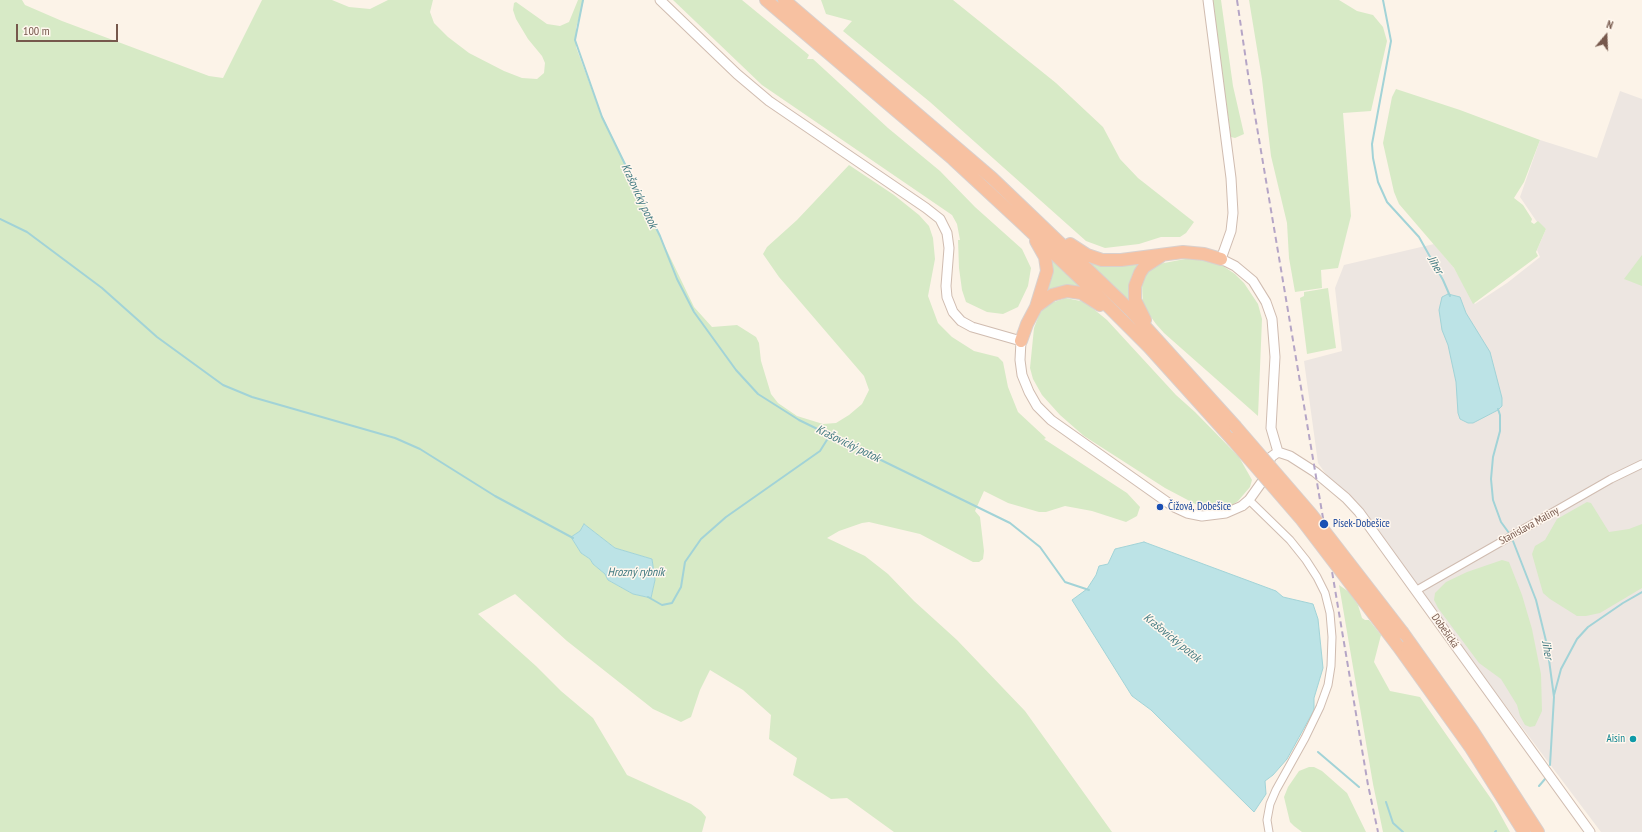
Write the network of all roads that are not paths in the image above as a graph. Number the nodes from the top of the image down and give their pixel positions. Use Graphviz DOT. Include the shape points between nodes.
graph roads {
  1 [pos="660,0"];
  2 [pos="766,0"];
  3 [pos="784,0"];
  4 [pos="1208,0"];
  5 [pos="1036,220"];
  6 [pos="1022,222"];
  7 [pos="1172,253"];
  8 [pos="1221,259"];
  9 [pos="1036,307"];
  10 [pos="1124,323"];
  11 [pos="1156,338"];
  12 [pos="1021,341"];
  13 [pos="1278,452"];
  14 [pos="1642,464"];
  15 [pos="1249,500"];
  16 [pos="1417,590"];
  17 [pos="1518,807"];
  18 [pos="1269,832"];
  19 [pos="1524,832"];
  20 [pos="1538,832"];
  21 [pos="1590,832"];
  1 -- 12 [label="street" via="769,101 940,219 947,232 949,248 946,286 953,312 961,321 972,327"];
  2 -- 6 [label="highway" via="953,159"];
  3 -- 5 [label="highway" via="992,178"];
  4 -- 8 [label="street" via="1233,213 1231,231"];
  5 -- 7 [label="highway" via="1080,252 1094,258 1121,260"];
  5 -- 11 [label="highway"];
  6 -- 9 [label="highway" via="1042,251 1046,263 1044,286"];
  6 -- 10 [label="highway"];
  7 -- 8 [label="highway" via="1198,253"];
  7 -- 11 [label="highway" via="1159,257 1144,267 1135,286 1137,307"];
  8 -- 13 [label="street" via="1252,281 1270,310 1275,336 1271,428"];
  9 -- 10 [label="highway" via="1052,295 1073,291 1089,297"];
  9 -- 12 [label="highway"];
  10 -- 17 [label="highway, bridge" via="1149,347 1302,520"];
  11 -- 17 [label="highway, bridge" via="1316,520 1403,633 1472,730"];
  12 -- 15 [label="street" via="1022,375 1037,406 1051,420 1161,498 1187,513 1202,516 1226,513"];
  13 -- 15 [label="street" via="1271,457 1264,479"];
  13 -- 16 [label="street, Dobešická" via="1299,461 1346,498"];
  14 -- 16 [label="street, Stanislava Maliny"];
  15 -- 18 [label="street" via="1290,540 1317,577 1325,593 1330,613 1332,637 1328,685 1320,708 1270,804 1267,820"];
  16 -- 21 [label="street, Dobešická"];
  17 -- 19 [label="highway" via="1517,821"];
  17 -- 20 [label="highway"];
}
